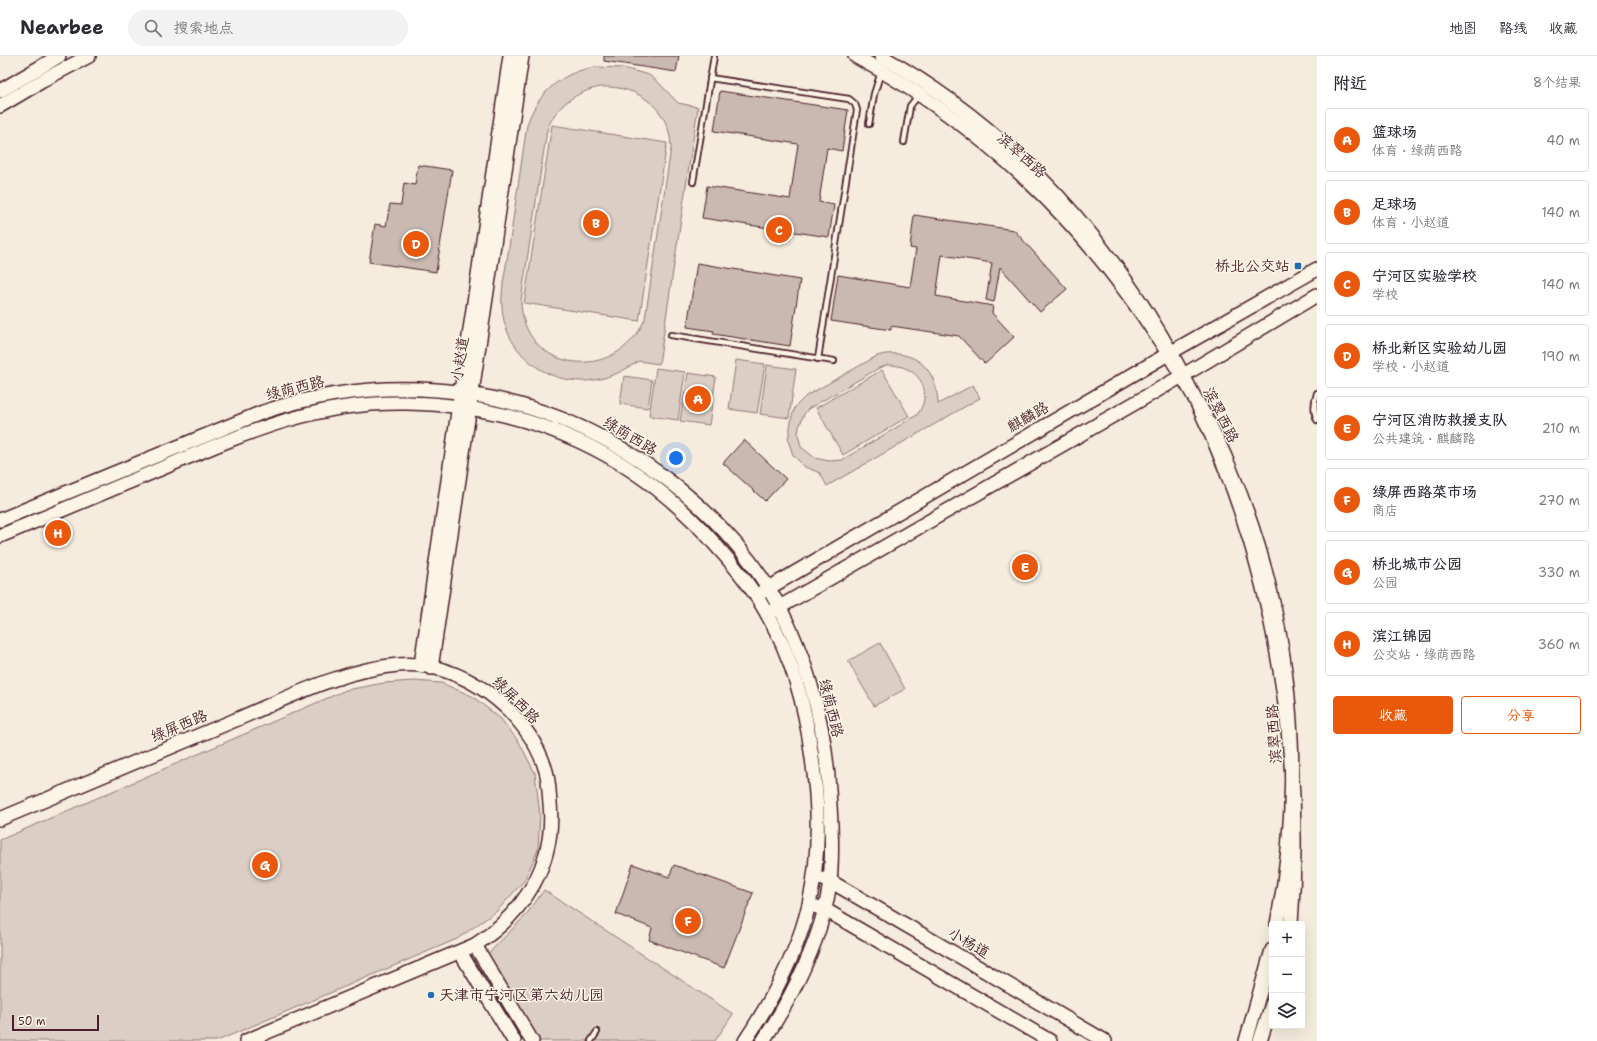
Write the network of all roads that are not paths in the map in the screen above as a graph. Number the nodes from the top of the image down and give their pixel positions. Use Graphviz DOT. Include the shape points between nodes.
graph roads {
  1 [pos="59,56"];
  2 [pos="89,56"];
  3 [pos="510,56"];
  4 [pos="522,56"];
  5 [pos="714,56"];
  6 [pos="855,56"];
  7 [pos="884,62"];
  8 [pos="710,78"];
  9 [pos="923,88"];
  10 [pos="0,91"];
  11 [pos="0,106"];
  12 [pos="869,124"];
  13 [pos="904,142"];
  14 [pos="693,182"];
  15 [pos="1317,269"];
  16 [pos="1317,295"];
  17 [pos="671,335"];
  18 [pos="1181,347"];
  19 [pos="1168,354"];
  20 [pos="818,359"];
  21 [pos="834,361"];
  22 [pos="1188,372"];
  23 [pos="466,392"];
  24 [pos="1317,393"];
  25 [pos="464,407"];
  26 [pos="1317,420"];
  27 [pos="0,520"];
  28 [pos="0,536"];
  29 [pos="1270,545"];
  30 [pos="1277,566"];
  31 [pos="768,588"];
  32 [pos="1284,594"];
  33 [pos="756,596"];
  34 [pos="773,611"];
  35 [pos="1288,614"];
  36 [pos="426,666"];
  37 [pos="1301,703"];
  38 [pos="1306,796"];
  39 [pos="0,819"];
  40 [pos="814,878"];
  41 [pos="830,881"];
  42 [pos="809,904"];
  43 [pos="824,909"];
  44 [pos="1277,921"];
  45 [pos="1291,921"];
  46 [pos="475,946"];
  47 [pos="460,952"];
  48 [pos="1270,957"];
  49 [pos="1269,1013"];
  50 [pos="597,1032"];
  51 [pos="246,1041"];
  52 [pos="514,1041"];
  53 [pos="532,1041"];
  54 [pos="591,1041"];
  55 [pos="745,1041"];
  56 [pos="763,1041"];
  57 [pos="1050,1041"];
  58 [pos="1105,1041"];
  59 [pos="1246,1041"];
  60 [pos="1260,1041"];
  1 -- 10 [label="main road"];
  2 -- 11 [label="main road"];
  3 -- 23 [label="main road, 小赵道"];
  4 -- 23 [label="main road, 小赵道"];
  5 -- 8 [label="lane"];
  6 -- 7 [label="main road, 滨翠西路"];
  7 -- 9 [label="main road, 滨翠西路"];
  7 -- 12 [label="lane" via="874,94"];
  8 -- 14 [label="lane"];
  8 -- 20 [label="lane" via="850,100 855,104 857,110"];
  9 -- 13 [label="lane" via="910,106"];
  9 -- 18 [label="main road, 滨翠西路" via="979,120 1026,159 1125,265"];
  9 -- 19 [label="main road, 滨翠西路" via="956,120 999,154 1076,229 1108,266"];
  15 -- 18 [label="main road, 麒麟路"];
  16 -- 22 [label="main road"];
  17 -- 20 [label="lane"];
  18 -- 19 [label="main road, 麒麟路"];
  18 -- 22 [label="main road, 滨翠西路"];
  19 -- 22 [label="main road, 滨翠西路"];
  19 -- 31 [label="main road, 麒麟路"];
  20 -- 21 [label="lane"];
  22 -- 29 [label="main road, 滨翠西路" via="1218,415 1244,473"];
  22 -- 34 [label="main road"];
  22 -- 44 [label="main road, 滨翠西路" via="1204,414 1231,470 1252,527 1274,604 1289,708 1293,793"];
  23 -- 25 [label="main road, 小赵道"];
  23 -- 27 [label="main road, 绿荫西路" via="381,390 329,395 294,402 230,425"];
  23 -- 31 [label="main road, 绿荫西路" via="510,401 559,417 633,455 676,486 711,517"];
  24 -- 26 [label="lane" via="1314,400"];
  25 -- 28 [label="main road, 绿荫西路" via="406,402 380,403 342,407 290,418 228,441"];
  25 -- 33 [label="main road, 绿荫西路" via="510,416 547,427 589,445 629,468 665,494 692,518 740,573"];
  25 -- 36 [label="main road, 小赵道"];
  30 -- 32 [label="main road"];
  31 -- 33 [label="main road, 麒麟路"];
  31 -- 34 [label="main road, 绿荫西路"];
  33 -- 34 [label="main road, 绿荫西路"];
  34 -- 40 [label="main road, 绿荫西路" via="798,691 810,742 816,799"];
  34 -- 41 [label="main road, 绿荫西路" via="796,645 810,683 824,741 830,801"];
  35 -- 37 [label="main road, 滨翠西路"];
  36 -- 39 [label="main road, 绿屏西路" via="398,665 369,670 302,692"];
  36 -- 46 [label="main road, 绿屏西路" via="454,674 478,685 513,716 528,734 546,771 551,830 548,851 541,870 521,905 508,920"];
  38 -- 45 [label="main road" via="1302,851"];
  40 -- 41 [label="main road, 小杨道"];
  40 -- 42 [label="main road, 绿荫西路"];
  41 -- 43 [label="main road, 绿荫西路"];
  41 -- 58 [label="main road, 小杨道"];
  42 -- 43 [label="main road"];
  42 -- 55 [label="main road, 绿荫西路" via="791,957 762,1015"];
  43 -- 56 [label="main road, 绿荫西路" via="817,934 792,991"];
  43 -- 57 [label="main road"];
  46 -- 47 [label="main road, 绿屏西路"];
  46 -- 53 [label="main road"];
  47 -- 51 [label="main road, 绿屏西路"];
  47 -- 52 [label="main road"];
  48 -- 59 [label="main road"];
  49 -- 60 [label="main road"];
  50 -- 54 [label="lane"];
}
